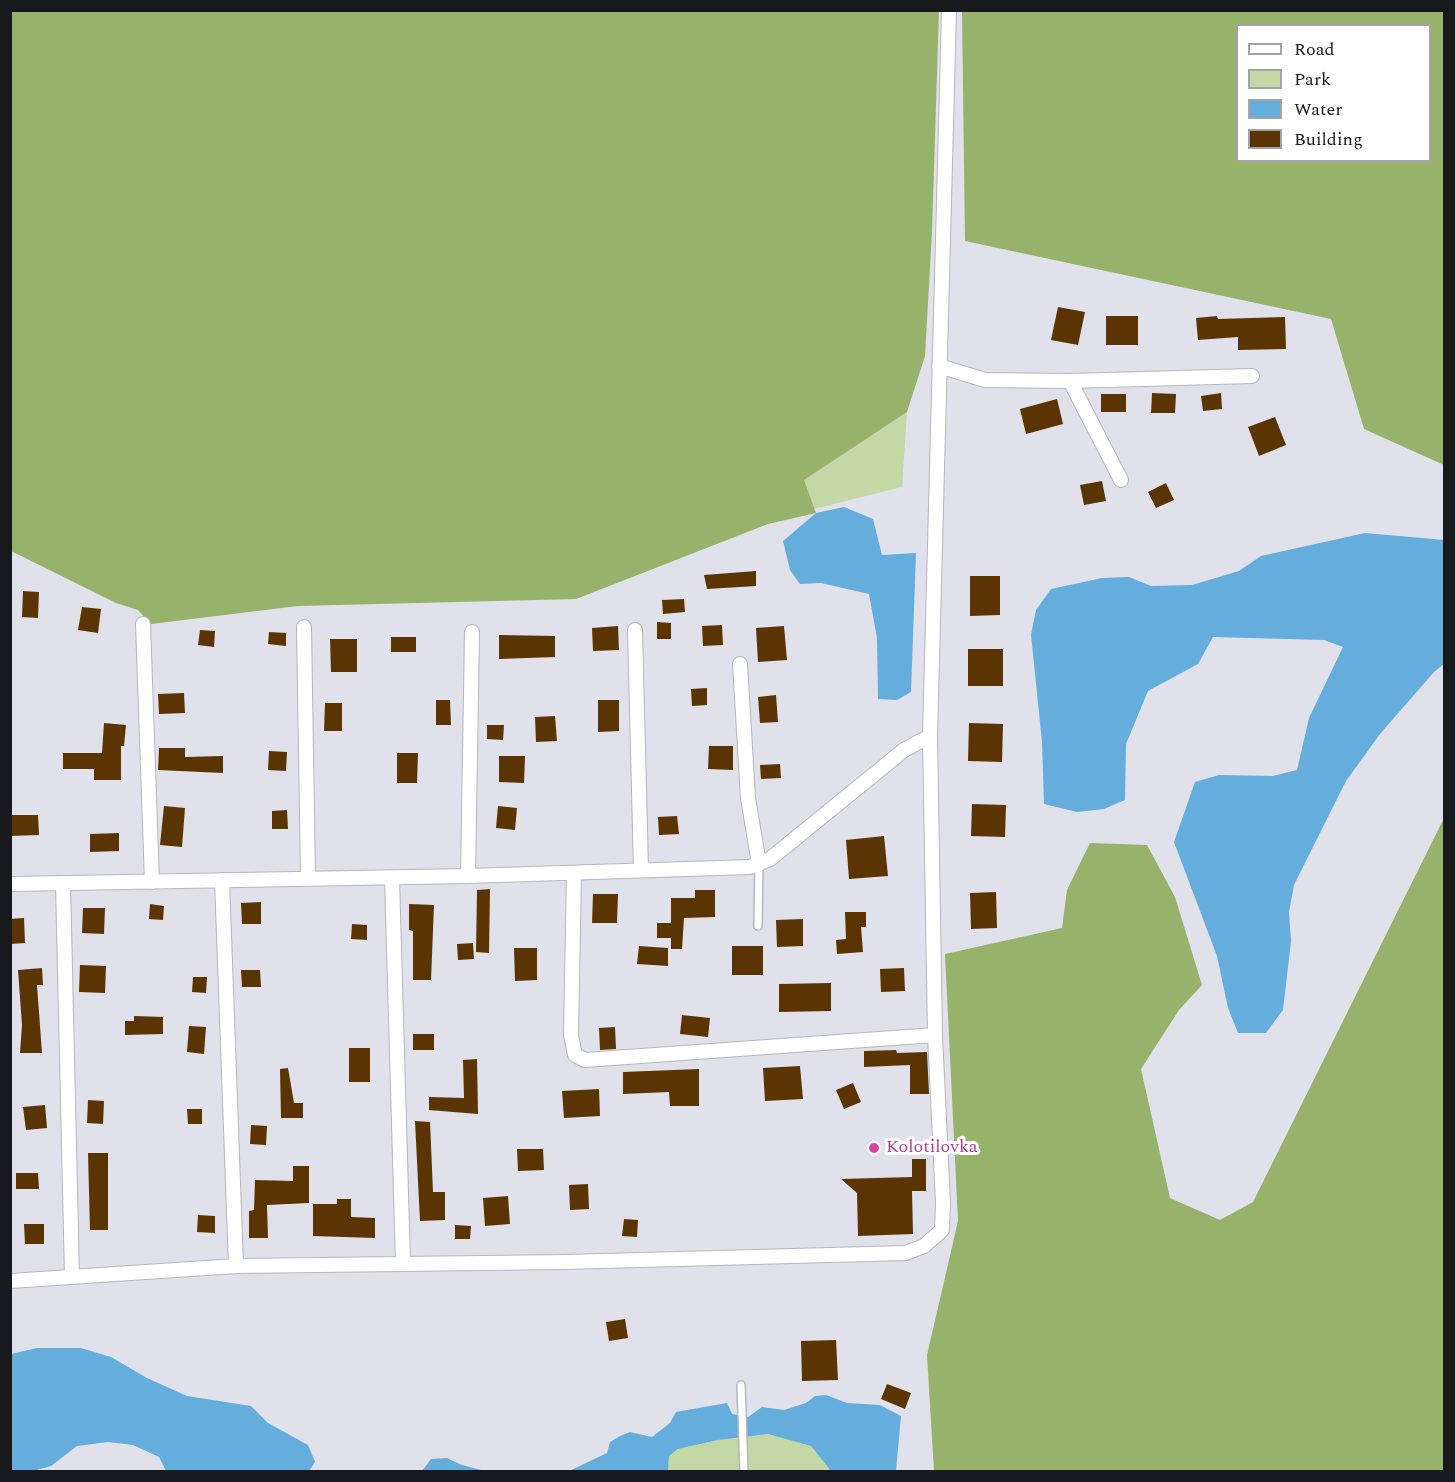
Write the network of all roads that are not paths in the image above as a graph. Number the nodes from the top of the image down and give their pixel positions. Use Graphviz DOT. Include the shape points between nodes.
graph roads {
  1 [pos="948,10"];
  2 [pos="939,366"];
  3 [pos="1252,376"];
  4 [pos="1070,381"];
  5 [pos="1121,480"];
  6 [pos="143,624"];
  7 [pos="304,627"];
  8 [pos="635,630"];
  9 [pos="472,632"];
  10 [pos="740,664"];
  11 [pos="930,736"];
  12 [pos="759,864"];
  13 [pos="641,870"];
  14 [pos="574,873"];
  15 [pos="468,876"];
  16 [pos="308,878"];
  17 [pos="392,878"];
  18 [pos="222,880"];
  19 [pos="152,882"];
  20 [pos="10,884"];
  21 [pos="63,884"];
  22 [pos="758,926"];
  23 [pos="935,1035"];
  24 [pos="403,1263"];
  25 [pos="236,1266"];
  26 [pos="72,1277"];
  27 [pos="10,1281"];
  28 [pos="741,1385"];
  29 [pos="744,1472"];
  1 -- 2 [label="street"];
  2 -- 4 [label="street" via="985,380"];
  2 -- 11 [label="street"];
  3 -- 4 [label="street"];
  4 -- 5 [label="street"];
  6 -- 19 [label="street"];
  7 -- 16 [label="street"];
  8 -- 13 [label="street"];
  9 -- 15 [label="street"];
  10 -- 12 [label="street" via="748,798"];
  11 -- 12 [label="street" via="904,750"];
  11 -- 23 [label="street"];
  12 -- 13 [label="street" via="719,870"];
  12 -- 22 [label="lane"];
  13 -- 14 [label="street"];
  14 -- 15 [label="street"];
  14 -- 23 [label="street" via="572,1035 575,1055 585,1060"];
  15 -- 17 [label="street"];
  16 -- 17 [label="street"];
  16 -- 18 [label="street"];
  17 -- 24 [label="street"];
  18 -- 19 [label="street"];
  18 -- 25 [label="street"];
  19 -- 21 [label="street"];
  20 -- 21 [label="street"];
  21 -- 26 [label="street"];
  23 -- 24 [label="street" via="943,1212 942,1230 924,1246 906,1253"];
  24 -- 25 [label="street"];
  25 -- 26 [label="street"];
  26 -- 27 [label="street"];
  28 -- 29 [label="lane"];
}
